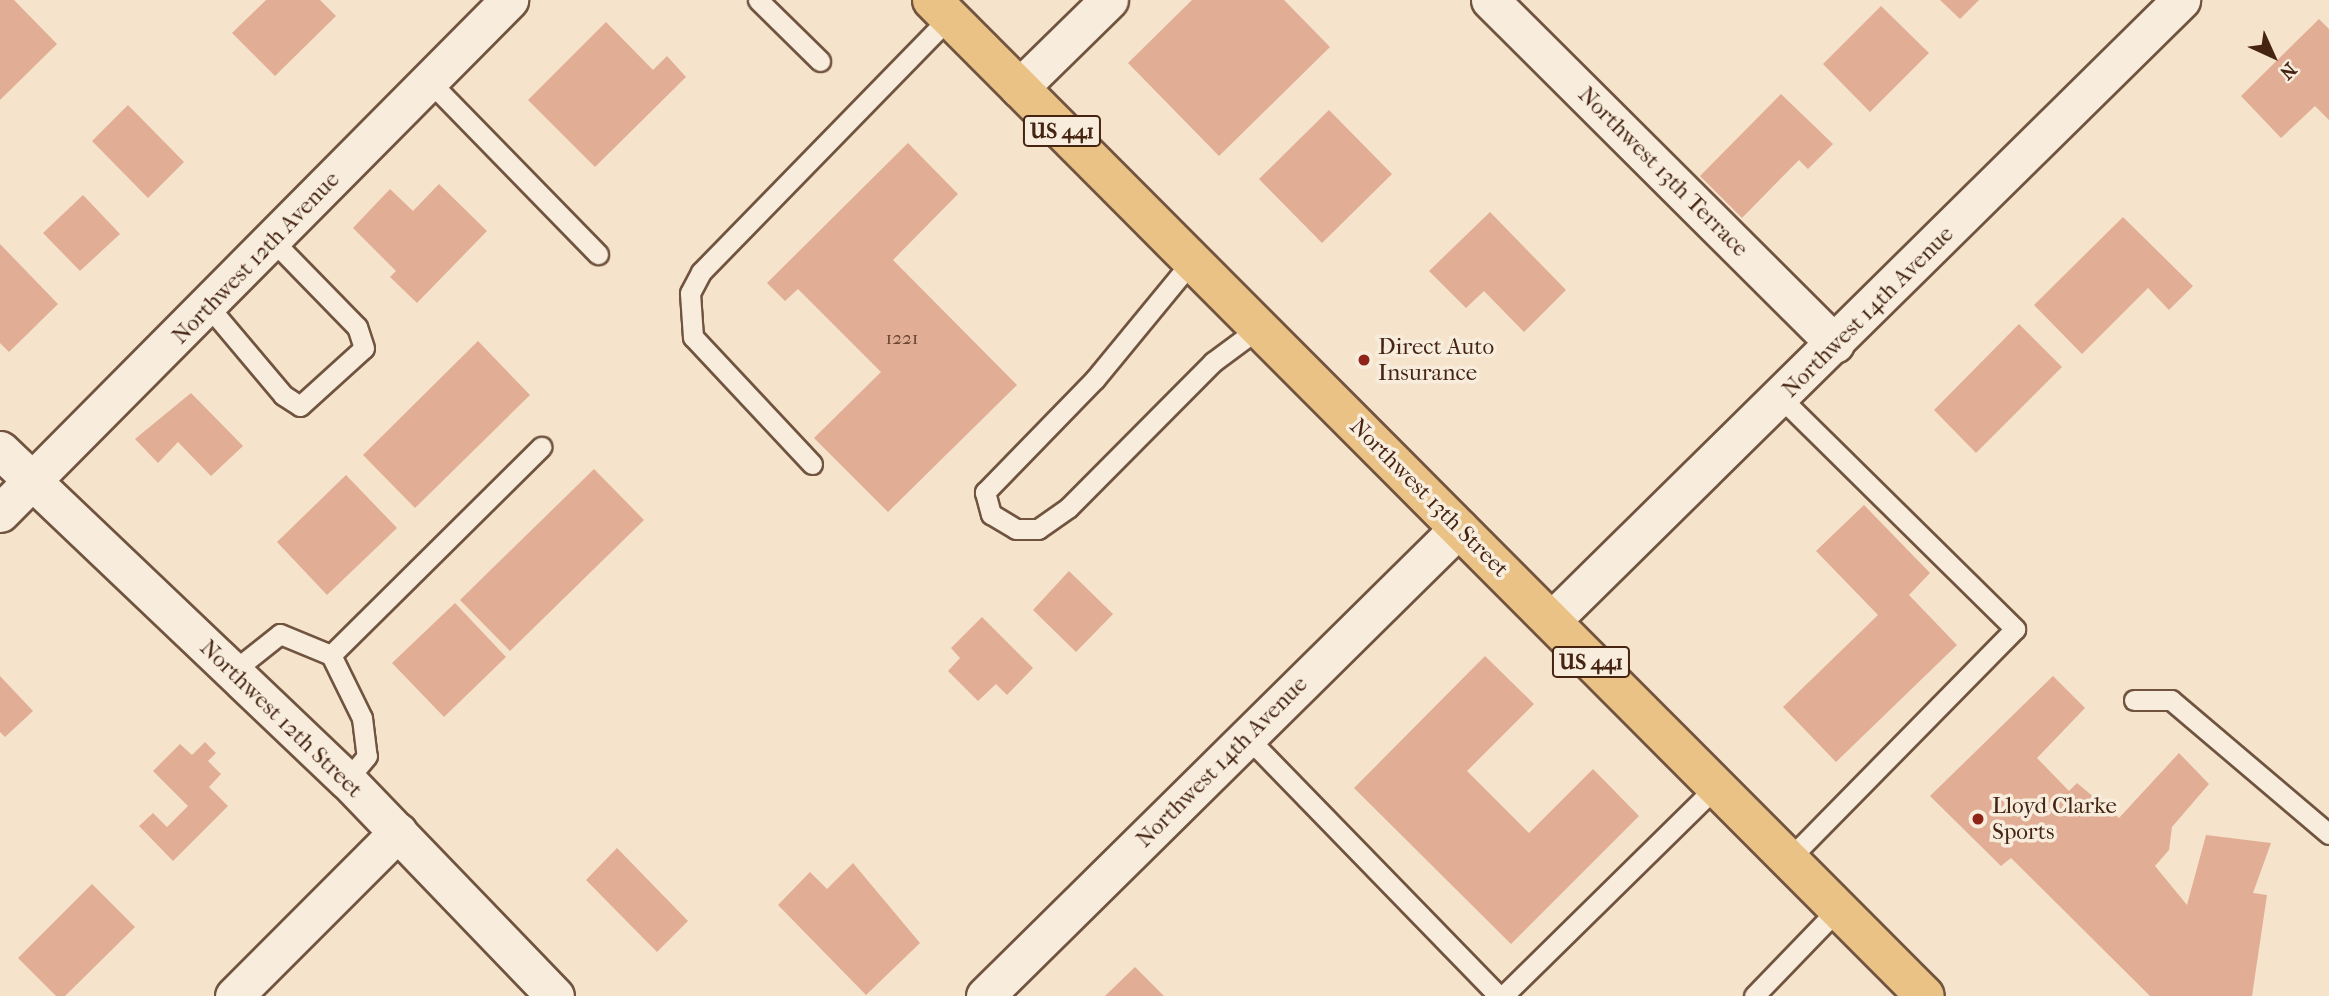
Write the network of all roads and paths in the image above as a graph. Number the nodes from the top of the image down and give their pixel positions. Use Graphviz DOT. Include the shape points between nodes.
graph roads {
  1 [pos="509,0"];
  2 [pos="758,0"];
  3 [pos="1109,0"];
  4 [pos="1490,0"];
  5 [pos="2182,0"];
  6 [pos="941,9"];
  7 [pos="820,61"];
  8 [pos="429,81"];
  9 [pos="1019,88"];
  10 [pos="272,241"];
  11 [pos="598,254"];
  12 [pos="1192,261"];
  13 [pos="209,307"];
  14 [pos="1259,328"];
  15 [pos="1835,344"];
  16 [pos="1781,398"];
  17 [pos="541,447"];
  18 [pos="0,450"];
  19 [pos="812,464"];
  20 [pos="34,482"];
  21 [pos="0,513"];
  22 [pos="1458,527"];
  23 [pos="1551,621"];
  24 [pos="331,655"];
  25 [pos="233,672"];
  26 [pos="2134,700"];
  27 [pos="1247,737"];
  28 [pos="347,780"];
  29 [pos="1716,787"];
  30 [pos="398,832"];
  31 [pos="2329,834"];
  32 [pos="1788,860"];
  33 [pos="1838,909"];
  34 [pos="234,996"];
  35 [pos="555,996"];
  36 [pos="985,996"];
  37 [pos="1501,996"];
  38 [pos="1754,996"];
  39 [pos="1924,996"];
  1 -- 8 [label="street, Northwest 12th Avenue"];
  2 -- 7 [label="lane"];
  3 -- 9 [label="street"];
  4 -- 15 [label="street, Northwest 13th Terrace"];
  5 -- 15 [label="street, Northwest 14th Avenue"];
  6 -- 9 [label="main road, Northwest 13th Street / US 441"];
  6 -- 19 [label="lane" via="702,272 690,293 693,337"];
  8 -- 10 [label="street, Northwest 12th Avenue"];
  8 -- 11 [label="lane"];
  9 -- 12 [label="main road, Northwest 13th Street / US 441"];
  10 -- 13 [label="street, Northwest 12th Avenue"];
  10 -- 13 [label="lane" via="357,327 364,348 300,406 283,396"];
  12 -- 14 [label="main road, Northwest 13th Street / US 441"];
  12 -- 14 [label="lane" via="1095,379 985,492 991,514 1016,529 1048,522 1213,362"];
  13 -- 20 [label="street, Northwest 12th Avenue"];
  14 -- 22 [label="main road, Northwest 13th Street / US 441"];
  15 -- 16 [label="street, Northwest 14th Avenue"];
  16 -- 23 [label="street, Northwest 14th Avenue"];
  16 -- 32 [label="lane" via="2015,629"];
  17 -- 24 [label="lane"];
  18 -- 20 [label="street, Northwest 12th Street"];
  20 -- 21 [label="street, Northwest 12th Avenue"];
  20 -- 25 [label="street, Northwest 12th Street"];
  22 -- 23 [label="main road, Northwest 13th Street / US 441"];
  22 -- 27 [label="street, Northwest 14th Avenue"];
  23 -- 29 [label="main road, Northwest 13th Street / US 441"];
  24 -- 25 [label="lane" via="280,635"];
  24 -- 28 [label="lane" via="362,718 367,756"];
  25 -- 28 [label="street, Northwest 12th Street"];
  26 -- 31 [label="lane" via="2171,699"];
  27 -- 36 [label="street, Northwest 14th Avenue"];
  27 -- 37 [label="lane"];
  28 -- 30 [label="street, Northwest 12th Street"];
  29 -- 32 [label="main road, Northwest 13th Street / US 441"];
  29 -- 37 [label="lane"];
  30 -- 34 [label="street"];
  30 -- 35 [label="street, Northwest 12th Street"];
  32 -- 33 [label="main road, Northwest 13th Street / US 441"];
  33 -- 38 [label="lane"];
  33 -- 39 [label="main road, Northwest 13th Street / US 441"];
}
